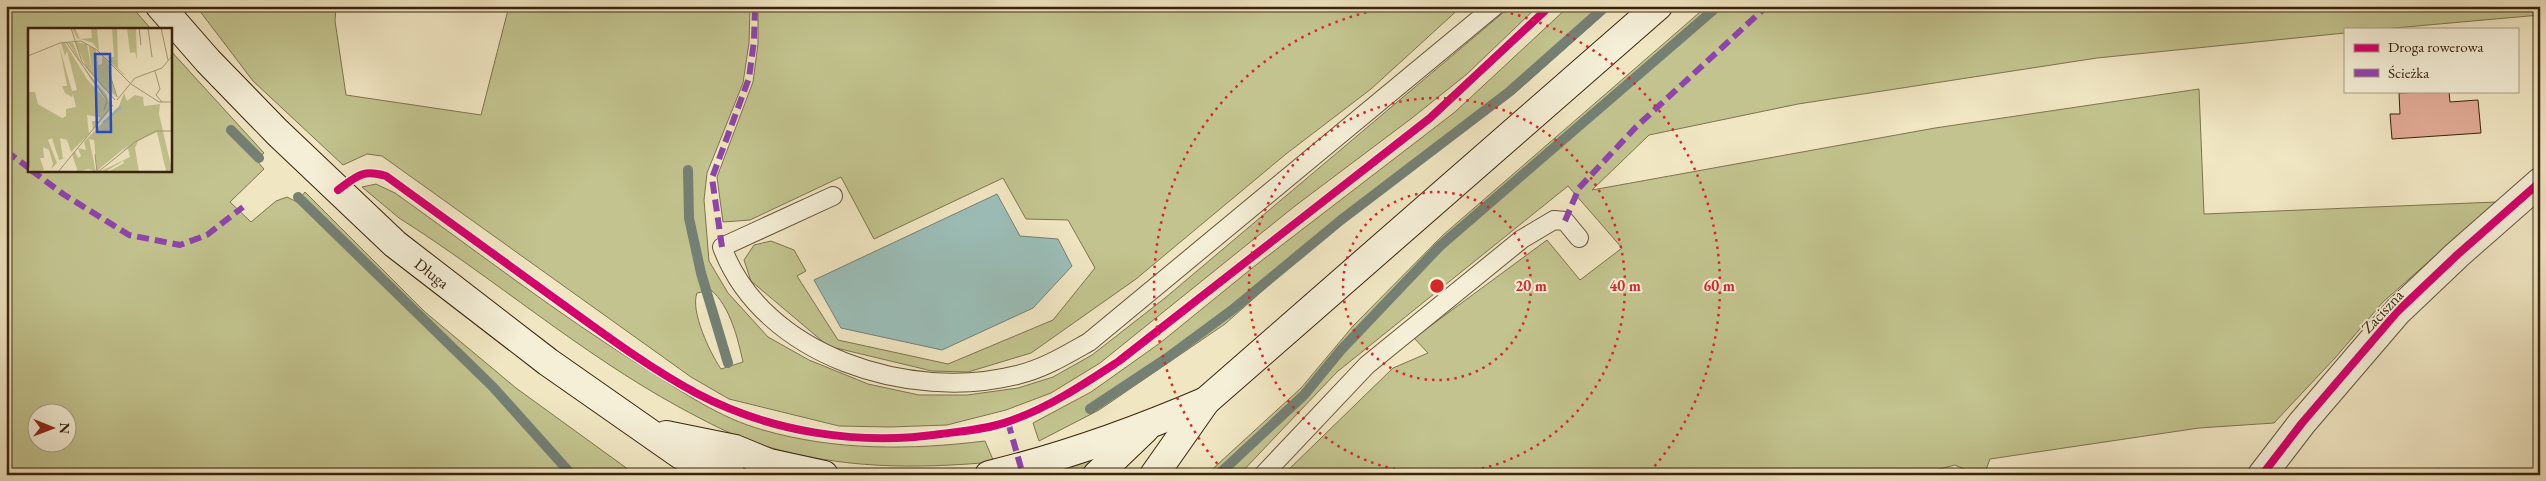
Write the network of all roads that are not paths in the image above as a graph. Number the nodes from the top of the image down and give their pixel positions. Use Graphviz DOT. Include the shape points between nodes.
graph roads {
  1 [pos="160,6"];
  2 [pos="1495,6"];
  3 [pos="1658,6"];
  4 [pos="2540,182"];
  5 [pos="833,196"];
  6 [pos="1579,238"];
  7 [pos="1206,401"];
  8 [pos="1148,426"];
  9 [pos="648,432"];
  10 [pos="688,465"];
  11 [pos="731,475"];
  12 [pos="824,475"];
  13 [pos="990,475"];
  14 [pos="1097,475"];
  15 [pos="1154,475"];
  16 [pos="1263,475"];
  17 [pos="2262,475"];
  1 -- 9 [label="main road, Długa" via="300,155 395,244 548,362"];
  2 -- 5 [label="lane" via="1089,342 1057,361 1018,375 967,383 916,381 870,369 823,353 790,332 757,304 729,267 722,247"];
  3 -- 7 [label="main road"];
  4 -- 17 [label="main road, Zaciszna" via="2398,311"];
  6 -- 16 [label="lane" via="1565,221 1554,220 1522,239 1367,365"];
  7 -- 8 [label="main road"];
  7 -- 15 [label="main road"];
  8 -- 13 [label="main road"];
  8 -- 14 [label="main road"];
  9 -- 10 [label="main road, Długa"];
  9 -- 12 [label="main road" via="735,449 769,463"];
  10 -- 11 [label="main road, Długa"];
}
